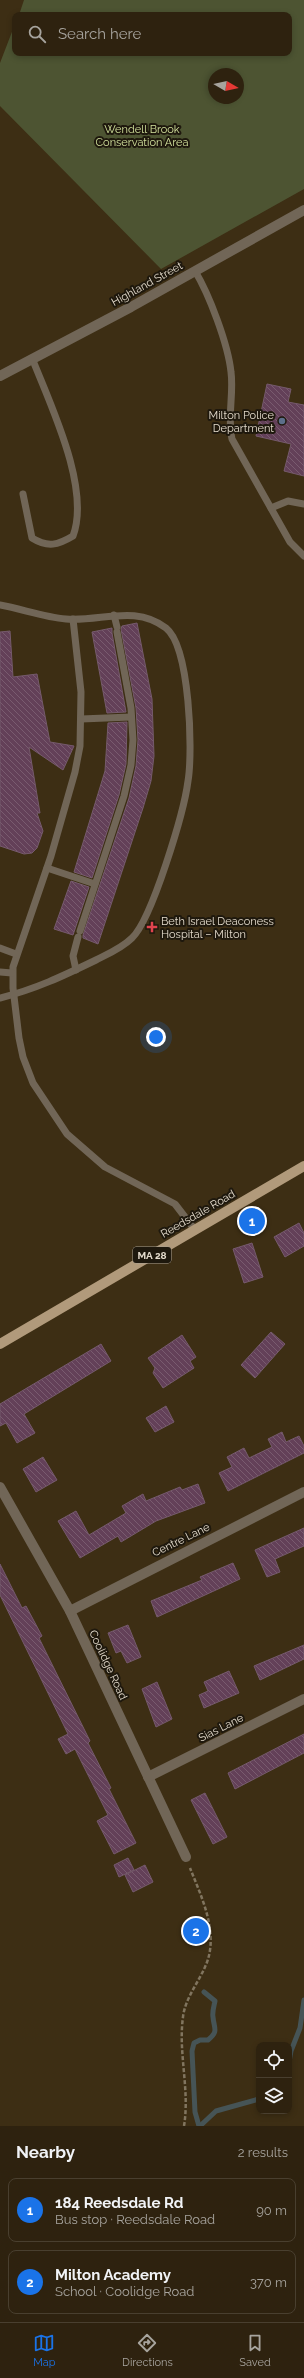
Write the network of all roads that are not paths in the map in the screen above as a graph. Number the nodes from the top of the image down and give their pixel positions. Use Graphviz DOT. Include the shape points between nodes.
graph roads {
  1 [pos="304,210"];
  2 [pos="195,271"];
  3 [pos="32,358"];
  4 [pos="0,376"];
  5 [pos="23,494"];
  6 [pos="304,504"];
  7 [pos="271,508"];
  8 [pos="304,556"];
  9 [pos="0,605"];
  10 [pos="114,615"];
  11 [pos="73,620"];
  12 [pos="131,717"];
  13 [pos="81,719"];
  14 [pos="48,868"];
  15 [pos="95,884"];
  16 [pos="0,948"];
  17 [pos="16,954"];
  18 [pos="76,970"];
  19 [pos="0,972"];
  20 [pos="12,973"];
  21 [pos="13,994"];
  22 [pos="0,998"];
  23 [pos="304,1166"];
  24 [pos="195,1230"];
  25 [pos="0,1344"];
  26 [pos="0,1487"];
  27 [pos="304,1492"];
  28 [pos="70,1611"];
  29 [pos="304,1699"];
  30 [pos="148,1778"];
  31 [pos="186,1857"];
  1 -- 2 [label="street, Highland Street"];
  2 -- 3 [label="street, Highland Street"];
  2 -- 7 [label="lane" via="205,289 229,360 232,382 232,439"];
  3 -- 4 [label="street, Highland Street"];
  3 -- 5 [label="lane" via="67,449 77,502 78,522 73,536 51,546 32,538"];
  6 -- 7 [label="lane" via="288,501"];
  7 -- 8 [label="lane" via="290,542"];
  9 -- 11 [label="lane"];
  10 -- 11 [label="lane"];
  10 -- 12 [label="lane"];
  10 -- 18 [label="lane" via="132,614 150,618 168,629 175,638 188,700 190,772 168,852 144,921 127,943"];
  11 -- 13 [label="lane"];
  12 -- 13 [label="lane"];
  12 -- 15 [label="lane" via="132,749 128,780"];
  13 -- 14 [label="lane" via="77,764"];
  14 -- 15 [label="lane"];
  14 -- 17 [label="lane"];
  15 -- 18 [label="lane" via="73,956"];
  16 -- 17 [label="lane"];
  17 -- 20 [label="lane"];
  18 -- 21 [label="lane" via="48,984"];
  19 -- 20 [label="lane"];
  20 -- 21 [label="lane"];
  21 -- 22 [label="lane"];
  21 -- 24 [label="lane" via="26,1066 37,1091 61,1126 81,1148 104,1167 175,1204"];
  23 -- 24 [label="main road, Reedsdale Road / MA 28"];
  24 -- 25 [label="main road, Reedsdale Road / MA 28"];
  26 -- 28 [label="street, Coolidge Road"];
  27 -- 28 [label="street, Centre Lane"];
  28 -- 30 [label="street, Coolidge Road"];
  29 -- 30 [label="street, Sias Lane"];
  30 -- 31 [label="street, Coolidge Road"];
}
